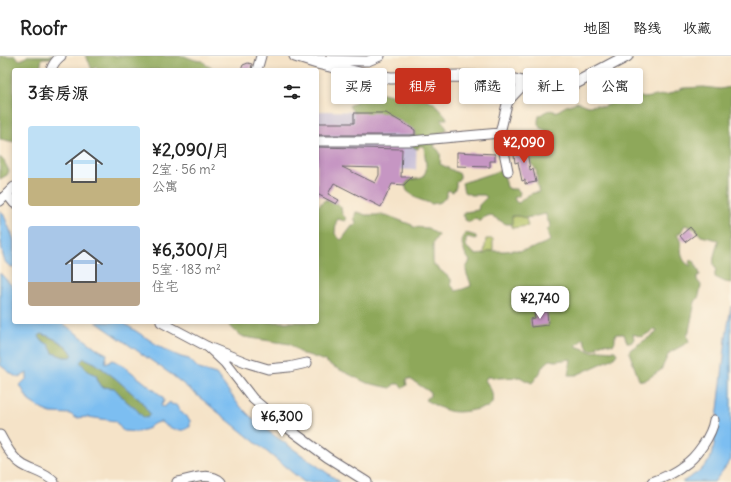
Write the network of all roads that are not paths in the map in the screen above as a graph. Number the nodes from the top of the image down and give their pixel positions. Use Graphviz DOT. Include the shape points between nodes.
graph roads {
  1 [pos="61,56"];
  2 [pos="261,56"];
  3 [pos="296,56"];
  4 [pos="380,56"];
  5 [pos="627,56"];
  6 [pos="307,60"];
  7 [pos="51,68"];
  8 [pos="258,68"];
  9 [pos="579,81"];
  10 [pos="523,82"];
  11 [pos="523,85"];
  12 [pos="500,133"];
  13 [pos="319,141"];
  14 [pos="508,171"];
  15 [pos="12,189"];
  16 [pos="2,198"];
  17 [pos="12,202"];
  18 [pos="165,324"];
  19 [pos="208,348"];
  20 [pos="307,363"];
  21 [pos="714,420"];
  22 [pos="0,435"];
  23 [pos="54,482"];
  24 [pos="177,482"];
  25 [pos="221,482"];
  26 [pos="366,482"];
  27 [pos="652,482"];
  1 -- 7 [label="street"];
  2 -- 8 [label="street"];
  3 -- 6 [label="street"];
  4 -- 6 [label="street" via="368,60"];
  5 -- 9 [label="street"];
  6 -- 10 [label="street" via="391,78 502,77"];
  11 -- 12 [label="street" via="507,104"];
  12 -- 13 [label="street" via="410,141"];
  12 -- 14 [label="street"];
  15 -- 16 [label="street"];
  16 -- 17 [label="street"];
  18 -- 19 [label="street"];
  19 -- 20 [label="street" via="268,369"];
  19 -- 26 [label="street" via="225,362 253,399 280,422"];
  21 -- 27 [label="street" via="707,439 690,461"];
  22 -- 23 [label="street" via="17,460"];
  24 -- 25 [label="street" via="207,476"];
}
